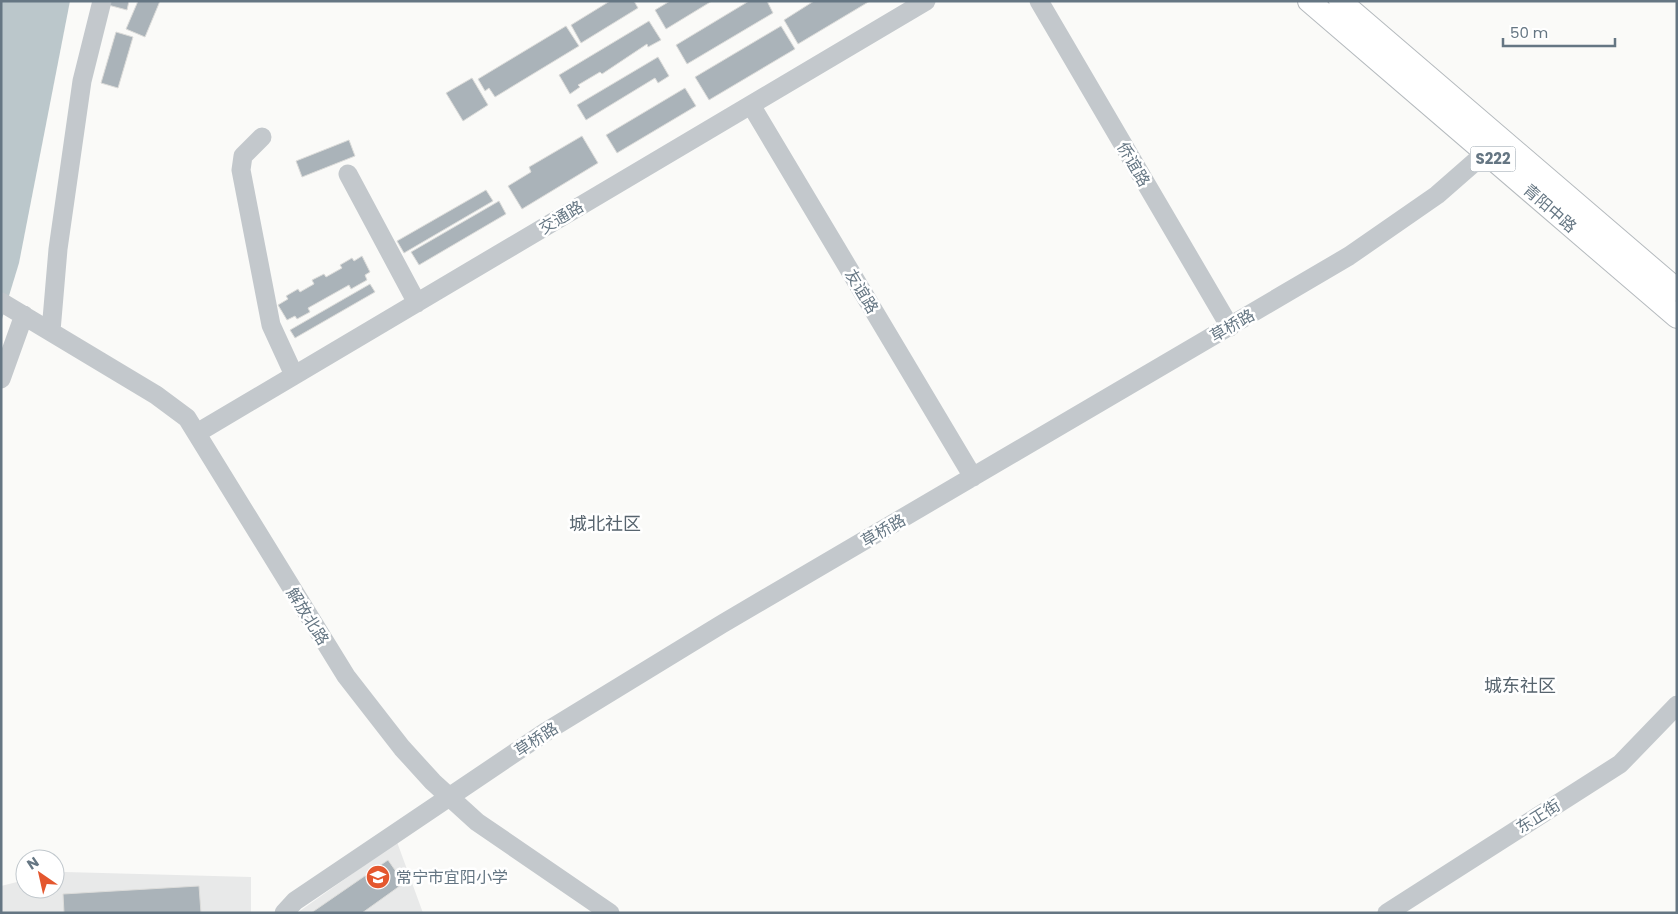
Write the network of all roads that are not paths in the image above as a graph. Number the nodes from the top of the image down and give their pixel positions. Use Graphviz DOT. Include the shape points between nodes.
graph roads {
  1 [pos="102,1"];
  2 [pos="926,1"];
  3 [pos="1039,1"];
  4 [pos="1309,1"];
  5 [pos="1340,1"];
  6 [pos="751,105"];
  7 [pos="262,137"];
  8 [pos="1485,153"];
  9 [pos="348,174"];
  10 [pos="1677,290"];
  11 [pos="1,302"];
  12 [pos="417,303"];
  13 [pos="22,314"];
  14 [pos="1677,317"];
  15 [pos="1230,327"];
  16 [pos="51,331"];
  17 [pos="294,375"];
  18 [pos="1,379"];
  19 [pos="197,433"];
  20 [pos="973,477"];
  21 [pos="1677,705"];
  22 [pos="449,797"];
  23 [pos="284,913"];
  24 [pos="610,913"];
  25 [pos="1387,913"];
  1 -- 16 [label="street" via="82,81 58,249"];
  2 -- 6 [label="street, 交通路"];
  3 -- 15 [label="street, 侨谊路"];
  4 -- 8 [label="main road, 青阳中路 / S222"];
  5 -- 10 [label="main road, 青阳中路 / S222"];
  6 -- 12 [label="street, 交通路"];
  6 -- 20 [label="street, 友谊路"];
  7 -- 17 [label="street" via="243,156 241,170 271,326"];
  8 -- 14 [label="main road, 青阳中路 / S222"];
  8 -- 15 [label="street, 草桥路" via="1437,195 1349,256"];
  9 -- 12 [label="street"];
  11 -- 13 [label="street, 解放北路"];
  12 -- 17 [label="street, 交通路"];
  13 -- 16 [label="street, 解放北路"];
  13 -- 18 [label="street"];
  15 -- 20 [label="street, 草桥路"];
  16 -- 19 [label="street, 解放北路" via="156,396 187,418"];
  17 -- 19 [label="street, 交通路"];
  19 -- 22 [label="street, 解放北路" via="346,676 402,748"];
  20 -- 22 [label="street, 草桥路" via="564,721"];
  21 -- 25 [label="street, 东正街" via="1620,764"];
  22 -- 23 [label="street, 草桥路" via="295,901"];
  22 -- 24 [label="street, 解放北路" via="496,836"];
}
